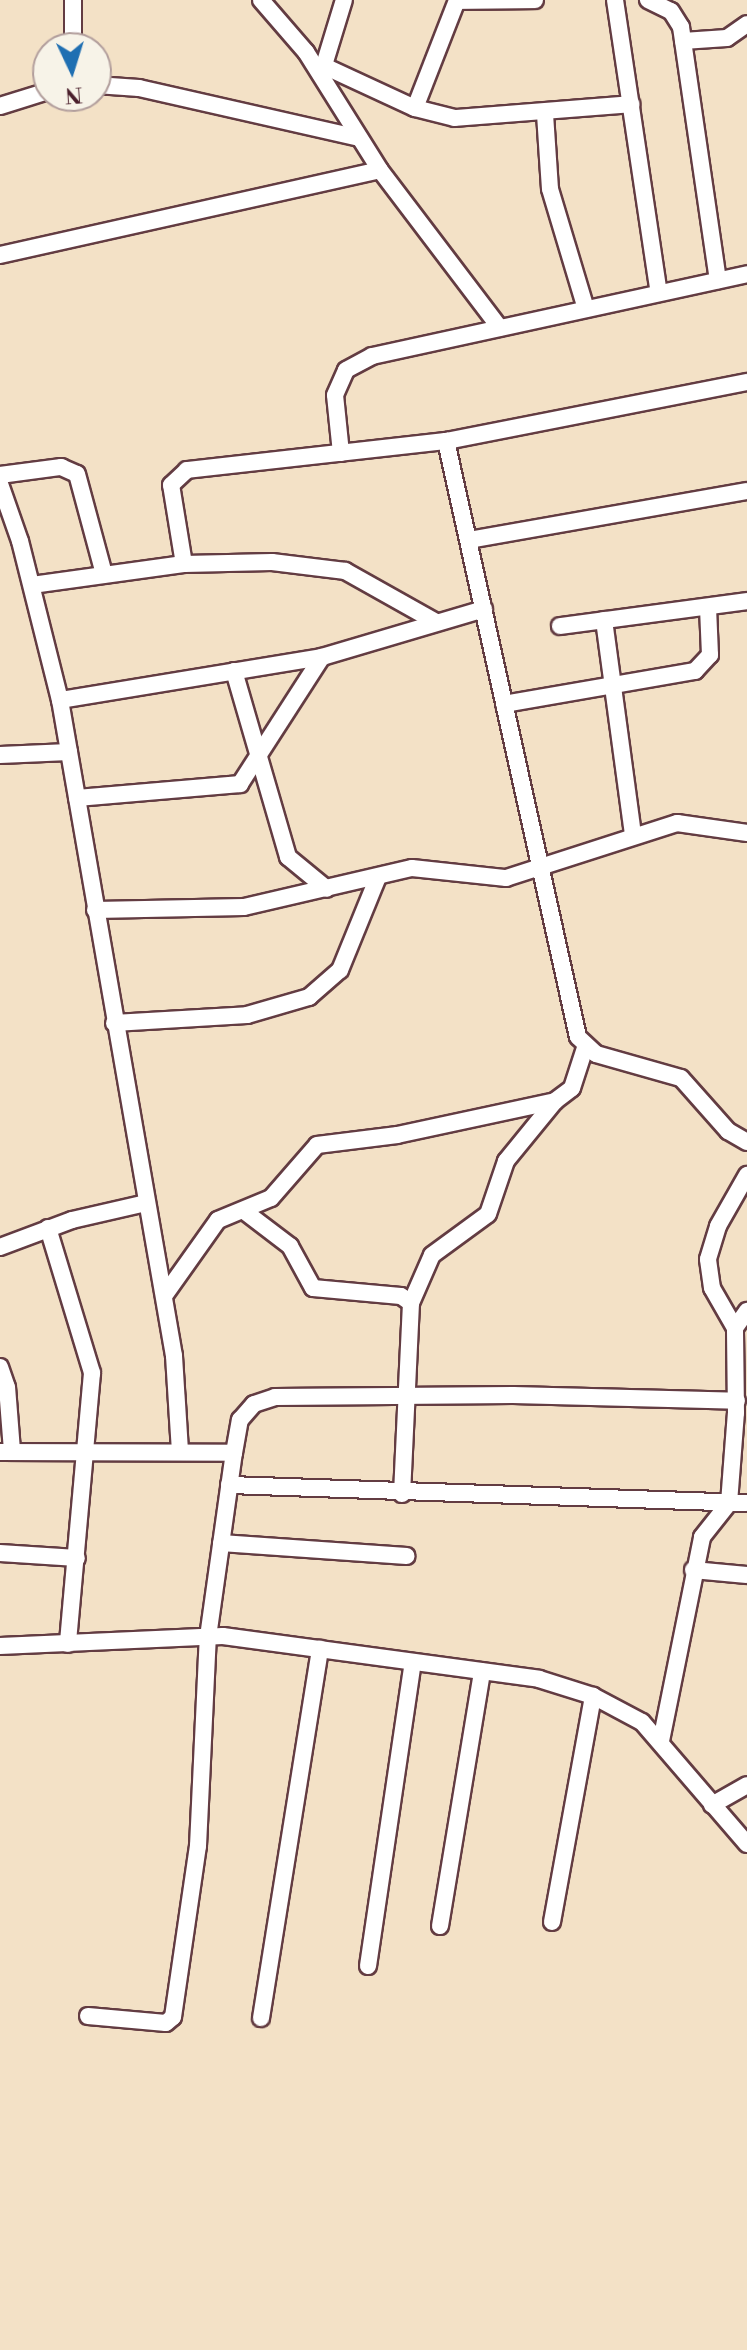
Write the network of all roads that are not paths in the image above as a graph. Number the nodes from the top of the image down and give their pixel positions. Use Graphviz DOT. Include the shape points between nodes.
graph roads {
  1 [pos="73,0"];
  2 [pos="261,0"];
  3 [pos="344,0"];
  4 [pos="535,0"];
  5 [pos="615,0"];
  6 [pos="648,0"];
  7 [pos="457,1"];
  8 [pos="747,24"];
  9 [pos="73,32"];
  10 [pos="683,41"];
  11 [pos="322,71"];
  12 [pos="112,86"];
  13 [pos="32,96"];
  14 [pos="631,104"];
  15 [pos="0,106"];
  16 [pos="415,108"];
  17 [pos="545,114"];
  18 [pos="359,138"];
  19 [pos="380,170"];
  20 [pos="0,255"];
  21 [pos="747,274"];
  22 [pos="718,280"];
  23 [pos="659,293"];
  24 [pos="586,309"];
  25 [pos="500,328"];
  26 [pos="747,382"];
  27 [pos="446,441"];
  28 [pos="341,453"];
  29 [pos="0,475"];
  30 [pos="0,484"];
  31 [pos="747,491"];
  32 [pos="469,540"];
  33 [pos="184,564"];
  34 [pos="104,574"];
  35 [pos="32,585"];
  36 [pos="747,601"];
  37 [pos="708,607"];
  38 [pos="484,609"];
  39 [pos="604,620"];
  40 [pos="436,622"];
  41 [pos="560,626"];
  42 [pos="322,657"];
  43 [pos="234,671"];
  44 [pos="613,687"];
  45 [pos="60,700"];
  46 [pos="504,704"];
  47 [pos="69,752"];
  48 [pos="0,755"];
  49 [pos="262,755"];
  50 [pos="77,798"];
  51 [pos="747,833"];
  52 [pos="633,834"];
  53 [pos="541,871"];
  54 [pos="378,877"];
  55 [pos="327,889"];
  56 [pos="95,910"];
  57 [pos="114,1023"];
  58 [pos="585,1048"];
  59 [pos="555,1101"];
  60 [pos="747,1142"];
  61 [pos="747,1175"];
  62 [pos="146,1203"];
  63 [pos="244,1211"];
  64 [pos="48,1228"];
  65 [pos="0,1247"];
  66 [pos="164,1296"];
  67 [pos="411,1303"];
  68 [pos="747,1311"];
  69 [pos="735,1328"];
  70 [pos="0,1367"];
  71 [pos="404,1396"];
  72 [pos="740,1409"];
  73 [pos="88,1450"];
  74 [pos="6,1452"];
  75 [pos="180,1452"];
  76 [pos="234,1453"];
  77 [pos="229,1485"];
  78 [pos="402,1494"];
  79 [pos="729,1503"];
  80 [pos="747,1503"];
  81 [pos="221,1543"];
  82 [pos="0,1553"];
  83 [pos="407,1556"];
  84 [pos="77,1558"];
  85 [pos="693,1570"];
  86 [pos="747,1575"];
  87 [pos="208,1637"];
  88 [pos="68,1644"];
  89 [pos="0,1646"];
  90 [pos="320,1649"];
  91 [pos="413,1662"];
  92 [pos="482,1671"];
  93 [pos="593,1696"];
  94 [pos="661,1741"];
  95 [pos="747,1785"];
  96 [pos="712,1805"];
  97 [pos="747,1844"];
  98 [pos="552,1922"];
  99 [pos="440,1926"];
  100 [pos="368,1966"];
  101 [pos="88,2016"];
  102 [pos="261,2018"];
  1 -- 9 [label="street"];
  2 -- 11 [label="street"];
  3 -- 11 [label="street"];
  4 -- 7 [label="street"];
  5 -- 14 [label="street"];
  6 -- 10 [label="street" via="678,18"];
  7 -- 16 [label="street"];
  8 -- 10 [label="street" via="727,38"];
  10 -- 22 [label="street"];
  11 -- 16 [label="street"];
  11 -- 18 [label="street"];
  12 -- 18 [label="street"];
  13 -- 15 [label="street"];
  14 -- 17 [label="street"];
  14 -- 23 [label="street"];
  16 -- 17 [label="street" via="455,118"];
  17 -- 24 [label="street" via="550,189"];
  18 -- 19 [label="street"];
  19 -- 20 [label="street"];
  19 -- 25 [label="street"];
  21 -- 22 [label="street"];
  22 -- 23 [label="street"];
  23 -- 24 [label="street"];
  24 -- 25 [label="street"];
  25 -- 28 [label="street" via="372,356 346,370 335,395"];
  26 -- 27 [label="street"];
  27 -- 28 [label="street"];
  27 -- 32 [label="street"];
  28 -- 33 [label="street" via="212,464 175,477 171,495"];
  29 -- 34 [label="street" via="61,467 77,474"];
  30 -- 35 [label="street"];
  31 -- 32 [label="street"];
  32 -- 38 [label="street"];
  33 -- 34 [label="street"];
  33 -- 40 [label="street" via="272,562 345,571"];
  34 -- 35 [label="street"];
  35 -- 45 [label="street"];
  36 -- 37 [label="street"];
  37 -- 39 [label="street"];
  37 -- 44 [label="street" via="711,642 704,665 673,677"];
  38 -- 40 [label="street"];
  38 -- 46 [label="street"];
  39 -- 41 [label="street"];
  39 -- 44 [label="street"];
  40 -- 42 [label="street"];
  42 -- 43 [label="street"];
  42 -- 49 [label="street"];
  43 -- 45 [label="street"];
  43 -- 49 [label="street"];
  44 -- 46 [label="street"];
  44 -- 52 [label="street"];
  45 -- 47 [label="street"];
  46 -- 53 [label="street"];
  47 -- 48 [label="street"];
  47 -- 50 [label="street"];
  49 -- 50 [label="street" via="248,779 226,788"];
  49 -- 55 [label="street" via="288,857"];
  50 -- 56 [label="street"];
  51 -- 52 [label="street" via="677,823"];
  52 -- 53 [label="street"];
  53 -- 54 [label="street" via="490,878 412,868"];
  53 -- 58 [label="street" via="564,992"];
  54 -- 55 [label="street"];
  54 -- 57 [label="street" via="340,970 309,997 247,1015"];
  55 -- 56 [label="street" via="221,910"];
  56 -- 57 [label="street"];
  57 -- 62 [label="street"];
  58 -- 59 [label="street" via="572,1088"];
  58 -- 60 [label="street" via="681,1078 728,1131"];
  59 -- 63 [label="street" via="386,1137 317,1145 287,1186"];
  59 -- 67 [label="street" via="506,1161 488,1214 432,1255"];
  61 -- 69 [label="street" via="718,1226 708,1259 712,1288"];
  62 -- 64 [label="street"];
  62 -- 66 [label="street"];
  63 -- 66 [label="street" via="218,1220"];
  63 -- 67 [label="street" via="290,1246 313,1288 401,1296"];
  64 -- 65 [label="street"];
  64 -- 73 [label="street" via="89,1352"];
  66 -- 75 [label="street" via="179,1384"];
  67 -- 71 [label="street"];
  68 -- 69 [label="street"];
  69 -- 72 [label="street"];
  70 -- 74 [label="street" via="7,1387"];
  71 -- 72 [label="street"];
  71 -- 76 [label="street" via="275,1397 254,1404 240,1420"];
  71 -- 78 [label="street"];
  72 -- 79 [label="street"];
  73 -- 74 [label="street"];
  73 -- 75 [label="street"];
  73 -- 84 [label="street"];
  75 -- 76 [label="street"];
  76 -- 77 [label="street"];
  77 -- 78 [label="street"];
  77 -- 81 [label="street"];
  78 -- 79 [label="street"];
  79 -- 80 [label="street"];
  79 -- 85 [label="street" via="702,1537"];
  81 -- 83 [label="street"];
  81 -- 87 [label="street"];
  82 -- 84 [label="street"];
  84 -- 88 [label="street"];
  85 -- 86 [label="street"];
  85 -- 94 [label="street"];
  87 -- 88 [label="street"];
  87 -- 90 [label="street"];
  87 -- 101 [label="street" via="198,1846 173,2017 166,2023"];
  88 -- 89 [label="street"];
  90 -- 91 [label="street"];
  90 -- 102 [label="street"];
  91 -- 92 [label="street"];
  91 -- 100 [label="street"];
  92 -- 93 [label="street" via="539,1679"];
  92 -- 99 [label="street"];
  93 -- 94 [label="street" via="642,1722"];
  93 -- 98 [label="street"];
  94 -- 96 [label="street"];
  95 -- 96 [label="street"];
  96 -- 97 [label="street"];
}
